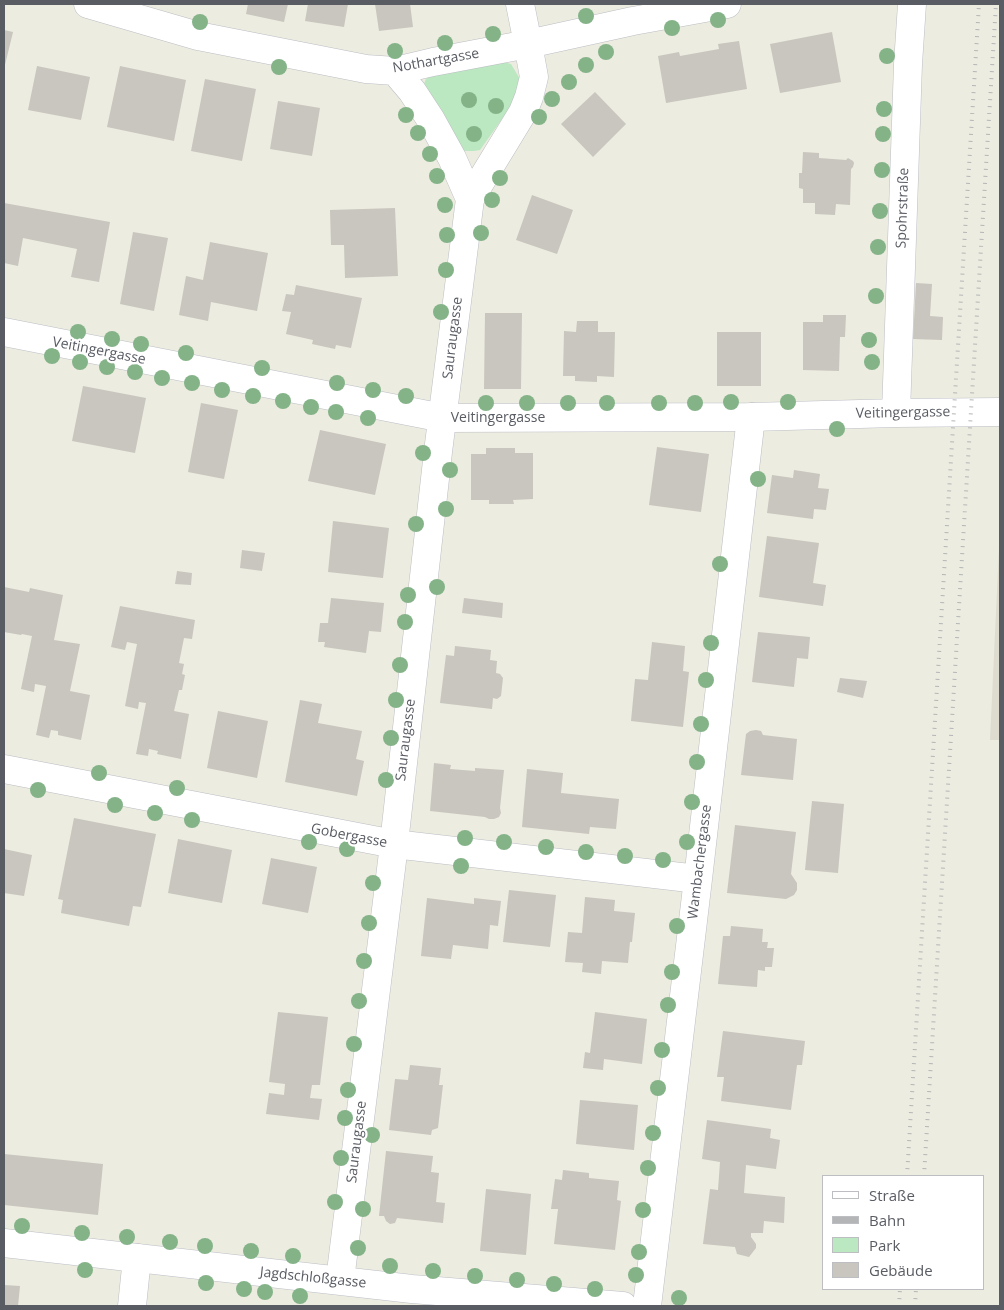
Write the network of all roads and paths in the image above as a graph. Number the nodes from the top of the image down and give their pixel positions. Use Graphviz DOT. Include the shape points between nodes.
graph roads {
  1 [pos="88,4"];
  2 [pos="520,4"];
  3 [pos="727,4"];
  4 [pos="912,4"];
  5 [pos="528,44"];
  6 [pos="395,71"];
  7 [pos="470,199"];
  8 [pos="4,332"];
  9 [pos="1000,412"];
  10 [pos="896,413"];
  11 [pos="751,417"];
  12 [pos="443,418"];
  13 [pos="4,769"];
  14 [pos="394,844"];
  15 [pos="698,879"];
  16 [pos="4,1243"];
  17 [pos="136,1258"];
  18 [pos="340,1280"];
  19 [pos="132,1306"];
  20 [pos="623,1306"];
  21 [pos="647,1306"];
  1 -- 6 [label="street, Nothartgasse" via="198,36 366,69"];
  2 -- 5 [label="street, Sauraugasse"];
  3 -- 5 [label="street, Nothartgasse"];
  4 -- 10 [label="street, Spohrstraße"];
  5 -- 6 [label="street, Nothartgasse"];
  5 -- 7 [label="street, Sauraugasse" via="534,77 529,97"];
  6 -- 7 [label="street" via="431,120"];
  7 -- 12 [label="street, Sauraugasse"];
  8 -- 12 [label="street, Veitingergasse"];
  9 -- 10 [label="street, Veitingergasse"];
  10 -- 11 [label="street, Veitingergasse"];
  11 -- 12 [label="street, Veitingergasse"];
  11 -- 15 [label="street, Wambachergasse"];
  12 -- 14 [label="street, Sauraugasse"];
  13 -- 14 [label="street, Gobergasse"];
  14 -- 15 [label="street, Gobergasse"];
  14 -- 18 [label="street, Sauraugasse"];
  15 -- 21 [label="street, Wambachergasse"];
  16 -- 17 [label="street, Jagdschloßgasse"];
  17 -- 18 [label="street, Jagdschloßgasse"];
  17 -- 19 [label="street"];
  18 -- 20 [label="street, Jagdschloßgasse"];
}
